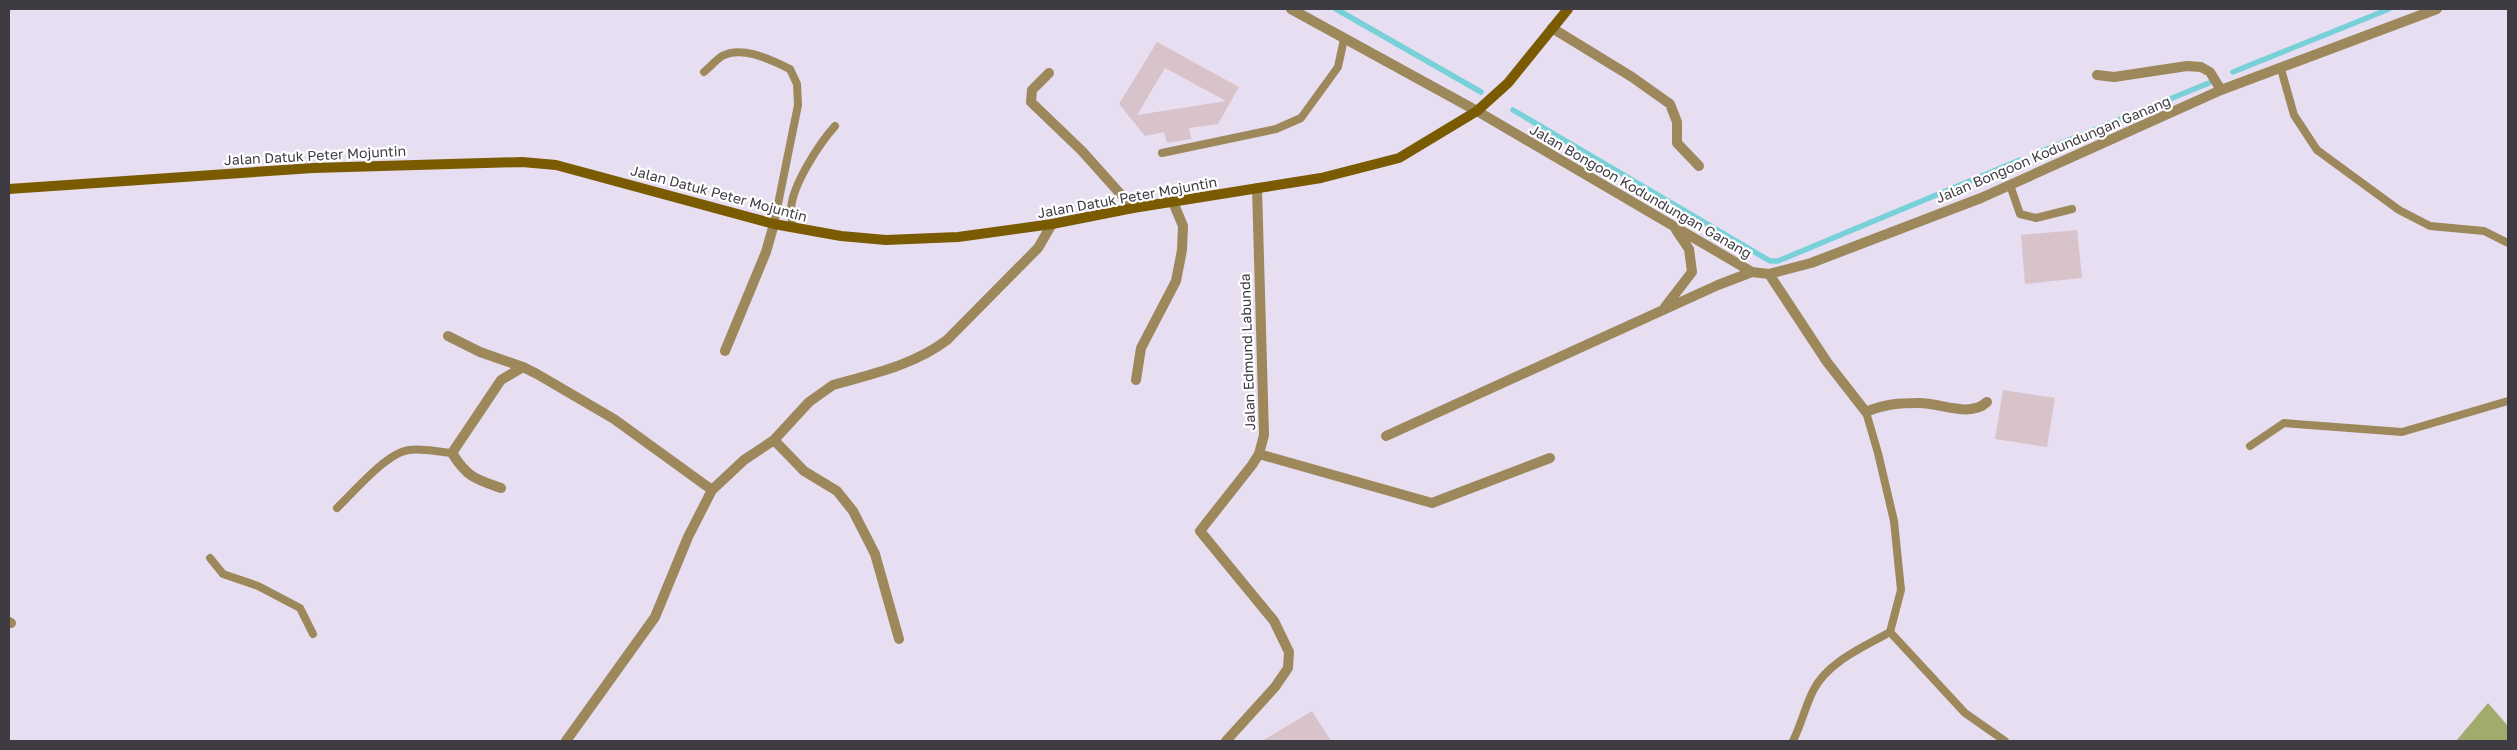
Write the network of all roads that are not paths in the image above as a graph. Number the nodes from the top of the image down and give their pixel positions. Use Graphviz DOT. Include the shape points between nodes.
graph roads {
  1 [pos="1291,9"];
  2 [pos="1568,9"];
  3 [pos="2438,9"];
  4 [pos="1552,28"];
  5 [pos="1344,39"];
  6 [pos="2281,69"];
  7 [pos="704,72"];
  8 [pos="1049,73"];
  9 [pos="2097,75"];
  10 [pos="2221,90"];
  11 [pos="1477,111"];
  12 [pos="835,126"];
  13 [pos="1162,153"];
  14 [pos="1698,166"];
  15 [pos="2010,185"];
  16 [pos="1257,188"];
  17 [pos="9,189"];
  18 [pos="1173,202"];
  19 [pos="1133,208"];
  20 [pos="2072,210"];
  21 [pos="774,224"];
  22 [pos="1052,224"];
  23 [pos="1673,226"];
  24 [pos="793,228"];
  25 [pos="2508,243"];
  26 [pos="1752,272"];
  27 [pos="1769,274"];
  28 [pos="1663,310"];
  29 [pos="448,336"];
  30 [pos="725,351"];
  31 [pos="523,367"];
  32 [pos="1136,380"];
  33 [pos="2508,401"];
  34 [pos="1988,402"];
  35 [pos="1866,412"];
  36 [pos="1386,436"];
  37 [pos="774,440"];
  38 [pos="2250,446"];
  39 [pos="452,453"];
  40 [pos="1259,454"];
  41 [pos="1550,458"];
  42 [pos="501,488"];
  43 [pos="712,490"];
  44 [pos="337,508"];
  45 [pos="210,558"];
  46 [pos="1890,632"];
  47 [pos="313,634"];
  48 [pos="899,639"];
  49 [pos="566,741"];
  50 [pos="1226,741"];
  51 [pos="1793,741"];
  52 [pos="2005,741"];
  1 -- 5 [label="street, Jalan Bongoon Kodundungan Ganang"];
  2 -- 4 [label="main road, Jalan Datuk Peter Mojuntin"];
  3 -- 6 [label="street, Jalan Bongoon Kodundungan Ganang"];
  4 -- 11 [label="main road, Jalan Datuk Peter Mojuntin" via="1508,83"];
  4 -- 14 [label="street" via="1632,76 1670,104 1677,122 1677,143"];
  5 -- 11 [label="street, Jalan Bongoon Kodundungan Ganang"];
  5 -- 13 [label="lane" via="1338,68 1300,118 1276,129"];
  6 -- 10 [label="street, Jalan Bongoon Kodundungan Ganang"];
  6 -- 25 [label="lane" via="2294,115 2317,150 2399,210 2430,226 2484,231"];
  7 -- 21 [label="lane" via="721,56 731,53 764,57 790,69 796,84 798,105"];
  8 -- 19 [label="street" via="1032,90 1031,102 1082,151"];
  9 -- 10 [label="street" via="2114,77 2187,66 2201,67 2210,72"];
  10 -- 15 [label="street, Jalan Bongoon Kodundungan Ganang"];
  11 -- 16 [label="main road, Jalan Datuk Peter Mojuntin" via="1399,158 1321,178"];
  11 -- 23 [label="street, Jalan Bongoon Kodundungan Ganang"];
  12 -- 24 [label="lane" via="821,141 798,185 791,208"];
  15 -- 20 [label="lane" via="2020,214 2036,218"];
  15 -- 27 [label="street, Jalan Bongoon Kodundungan Ganang" via="1811,263"];
  16 -- 18 [label="main road, Jalan Datuk Peter Mojuntin"];
  16 -- 40 [label="street, Jalan Edmund Labunda" via="1264,435"];
  17 -- 21 [label="main road, Jalan Datuk Peter Mojuntin" via="313,168 522,162 556,164"];
  18 -- 19 [label="main road, Jalan Datuk Peter Mojuntin"];
  18 -- 32 [label="street" via="1183,226 1176,281 1141,348"];
  19 -- 22 [label="main road, Jalan Datuk Peter Mojuntin"];
  21 -- 24 [label="main road, Jalan Datuk Peter Mojuntin"];
  21 -- 30 [label="street" via="766,252"];
  22 -- 24 [label="main road, Jalan Datuk Peter Mojuntin" via="958,237 886,240"];
  22 -- 37 [label="street" via="1038,248 936,348 911,361 828,388"];
  23 -- 26 [label="street, Jalan Bongoon Kodundungan Ganang"];
  23 -- 28 [label="street" via="1689,250 1692,272"];
  26 -- 27 [label="street, Jalan Bongoon Kodundungan Ganang"];
  26 -- 28 [label="street"];
  27 -- 35 [label="street"];
  28 -- 36 [label="street"];
  29 -- 31 [label="street" via="480,352"];
  31 -- 39 [label="street" via="501,380"];
  31 -- 43 [label="street" via="614,419"];
  33 -- 38 [label="lane" via="2402,432 2284,423"];
  34 -- 35 [label="street" via="1980,408 1964,409 1921,403 1883,404"];
  35 -- 46 [label="lane" via="1894,521 1901,590"];
  37 -- 43 [label="street" via="744,460"];
  37 -- 48 [label="street" via="804,470 837,491 853,510 875,554"];
  39 -- 42 [label="street" via="464,472"];
  39 -- 44 [label="lane" via="408,450 392,457 360,482"];
  40 -- 41 [label="street" via="1432,503"];
  40 -- 50 [label="street, Jalan Edmund Labunda" via="1200,531 1274,620 1289,652 1288,668"];
  43 -- 49 [label="street" via="688,537 655,617"];
  45 -- 47 [label="lane" via="222,574 258,586 300,608"];
  46 -- 51 [label="lane" via="1823,676 1813,690"];
  46 -- 52 [label="lane" via="1965,714"];
}
